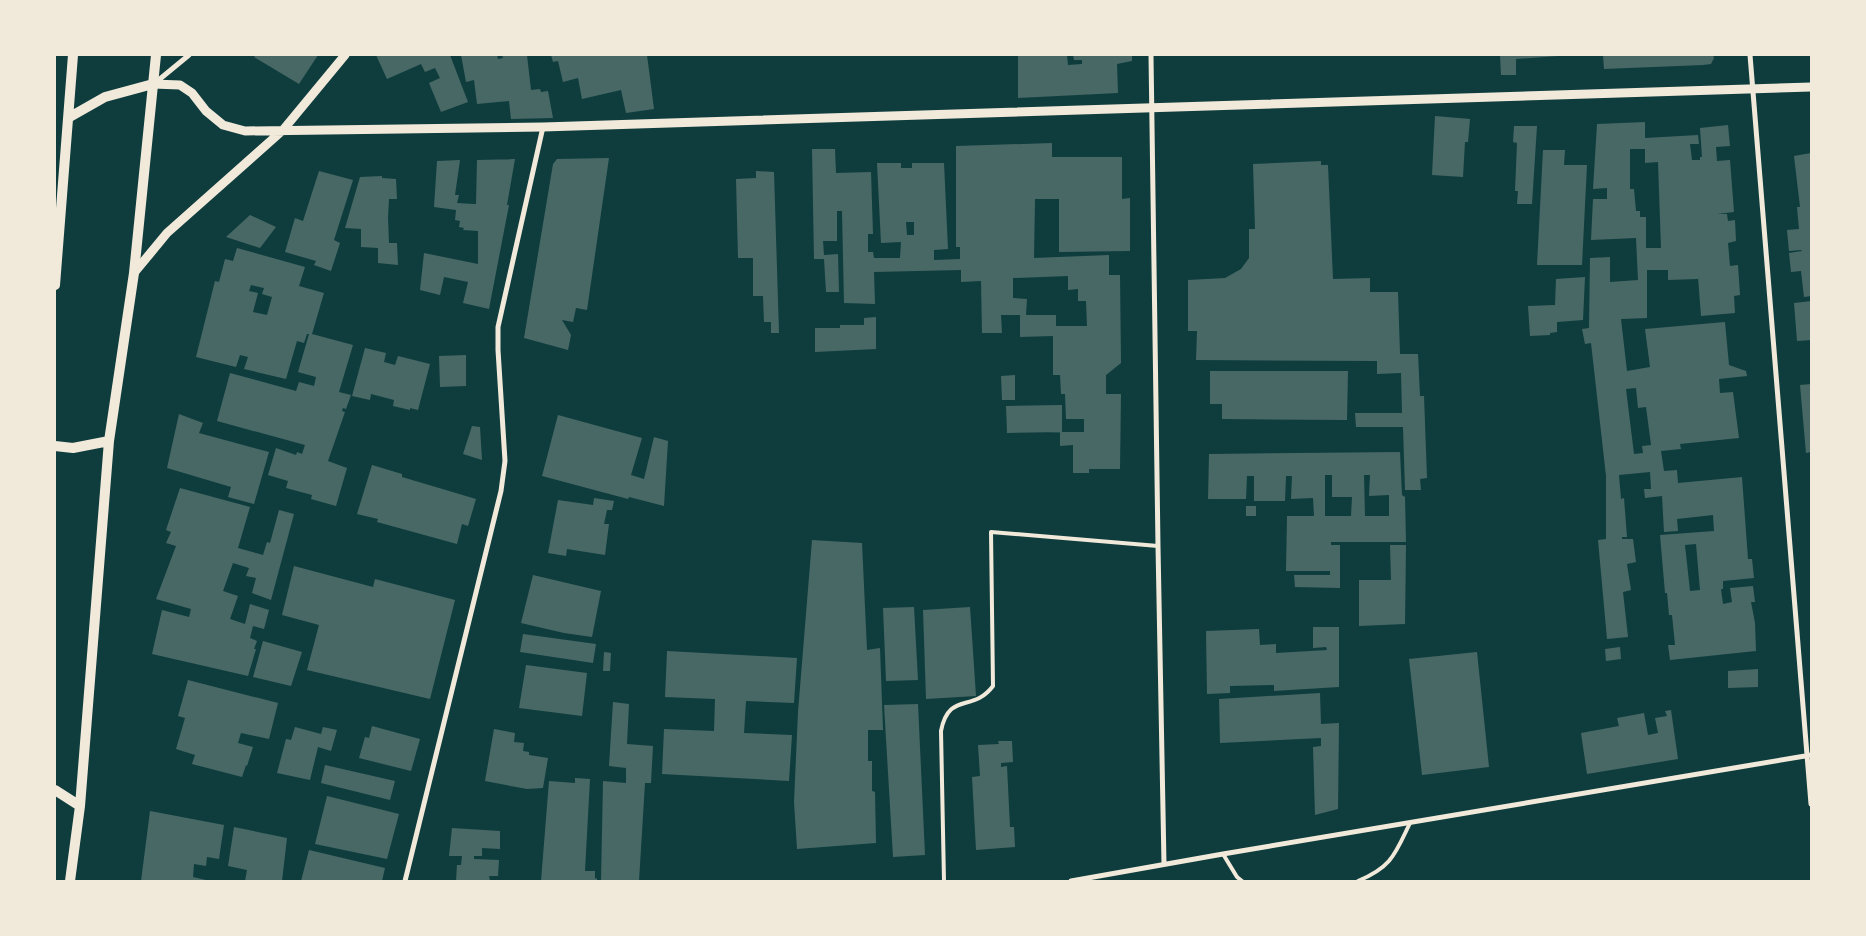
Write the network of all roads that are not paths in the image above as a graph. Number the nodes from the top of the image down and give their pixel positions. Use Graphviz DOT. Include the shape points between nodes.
graph roads {
  1 [pos="72,55"];
  2 [pos="156,55"];
  3 [pos="189,55"];
  4 [pos="345,55"];
  5 [pos="1151,55"];
  6 [pos="1750,55"];
  7 [pos="154,84"];
  8 [pos="1811,87"];
  9 [pos="1753,88"];
  10 [pos="1153,108"];
  11 [pos="68,118"];
  12 [pos="543,127"];
  13 [pos="283,130"];
  14 [pos="60,164"];
  15 [pos="134,273"];
  16 [pos="55,285"];
  17 [pos="109,441"];
  18 [pos="55,446"];
  19 [pos="1158,546"];
  20 [pos="1809,755"];
  21 [pos="55,790"];
  22 [pos="1811,804"];
  23 [pos="80,806"];
  24 [pos="1410,823"];
  25 [pos="1223,854"];
  26 [pos="1164,864"];
  27 [pos="70,881"];
  28 [pos="405,881"];
  29 [pos="944,881"];
  30 [pos="1071,881"];
  31 [pos="1242,881"];
  32 [pos="1358,881"];
  1 -- 11 [label="main road"];
  2 -- 7 [label="main road"];
  3 -- 7 [label="street"];
  4 -- 13 [label="street"];
  5 -- 10 [label="street"];
  6 -- 9 [label="street"];
  7 -- 11 [label="main road" via="105,97"];
  7 -- 13 [label="street" via="180,85 223,125 255,132"];
  7 -- 15 [label="main road"];
  8 -- 9 [label="street"];
  9 -- 10 [label="street"];
  9 -- 20 [label="street"];
  10 -- 12 [label="street"];
  10 -- 19 [label="street"];
  11 -- 14 [label="main road"];
  12 -- 13 [label="street"];
  12 -- 28 [label="street" via="498,327 505,461 501,491"];
  13 -- 15 [label="street" via="168,233"];
  14 -- 16 [label="main road"];
  15 -- 17 [label="main road"];
  17 -- 18 [label="main road" via="73,448"];
  17 -- 23 [label="main road"];
  19 -- 26 [label="street"];
  19 -- 29 [label="lane" via="992,532 994,686 978,699 951,708 944,718 941,732"];
  20 -- 22 [label="street"];
  20 -- 24 [label="street"];
  21 -- 23 [label="main road"];
  23 -- 27 [label="main road"];
  24 -- 25 [label="street"];
  24 -- 32 [label="lane" via="1394,857 1374,874"];
  25 -- 26 [label="street"];
  25 -- 31 [label="lane"];
  26 -- 30 [label="street"];
}
